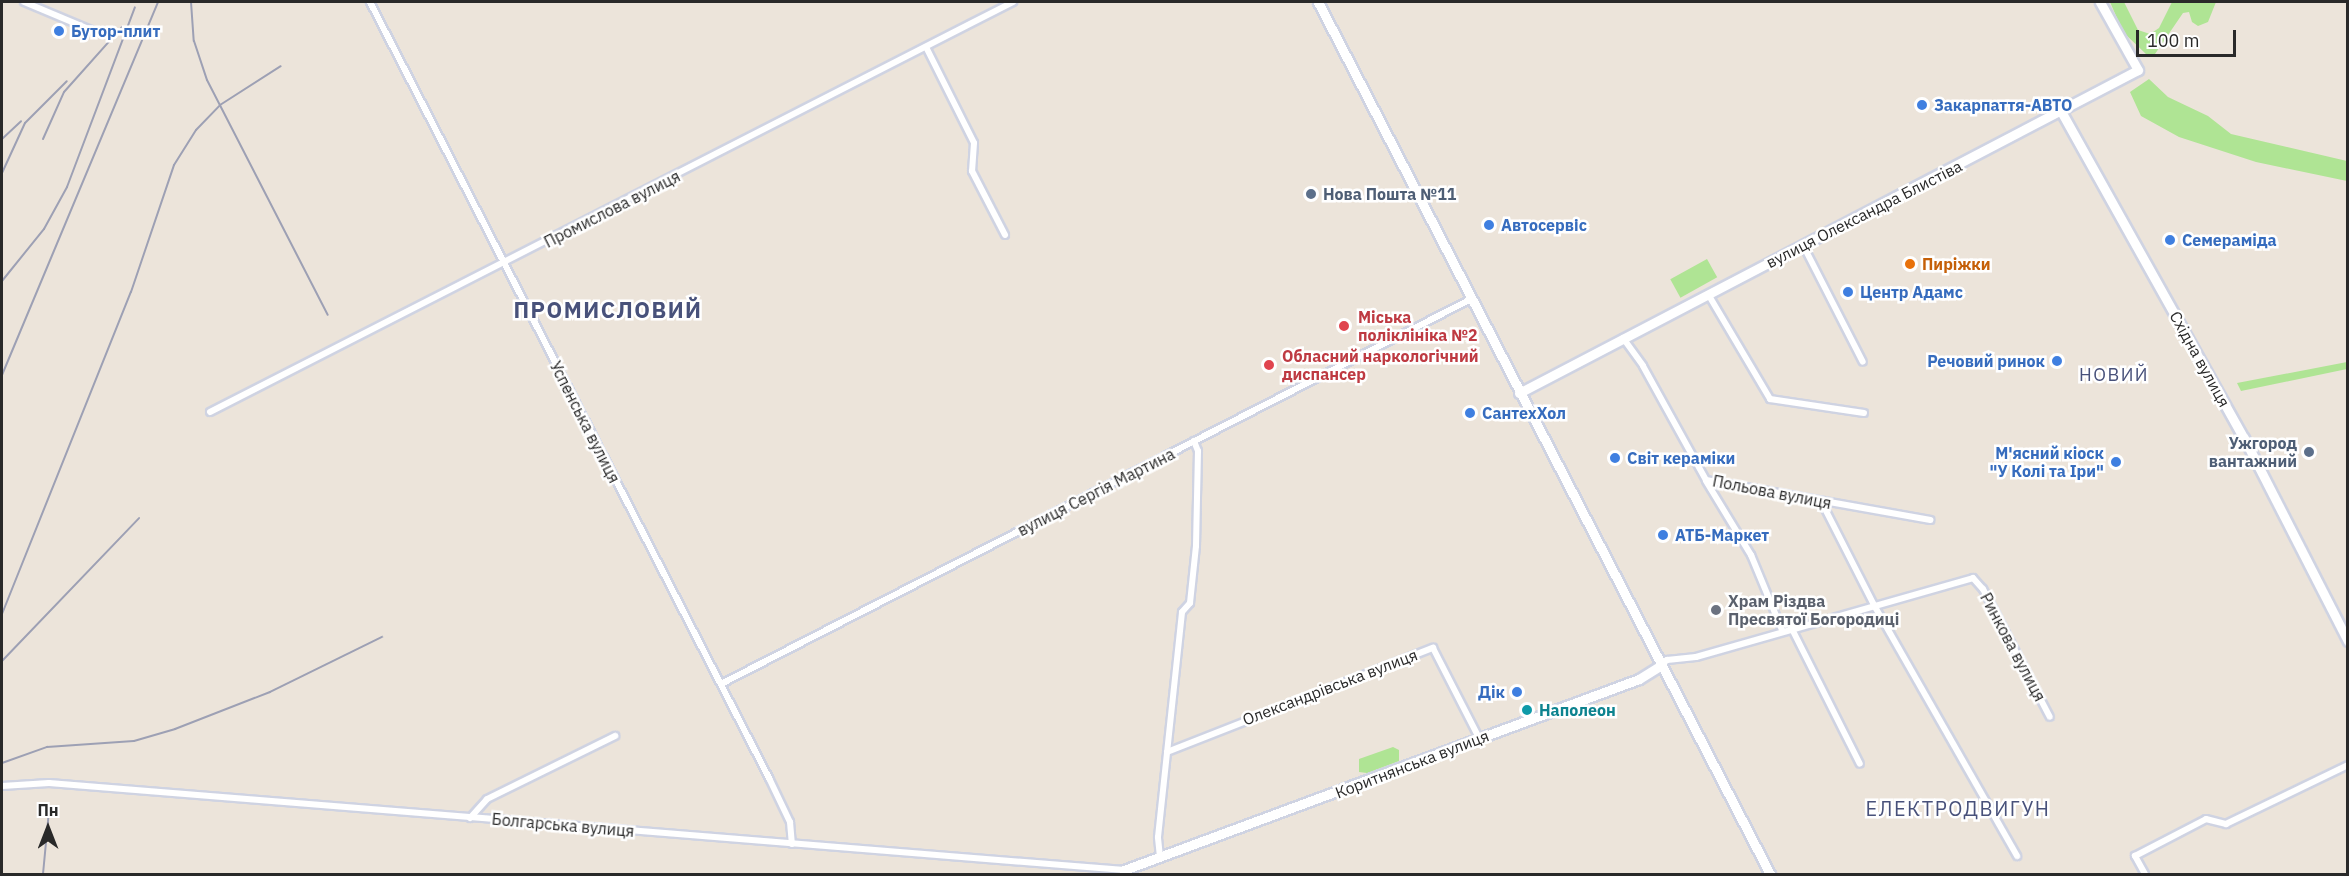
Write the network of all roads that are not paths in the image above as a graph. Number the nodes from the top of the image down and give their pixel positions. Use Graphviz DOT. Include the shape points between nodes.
graph roads {
  1 [pos="24,2"];
  2 [pos="370,2"];
  3 [pos="1014,2"];
  4 [pos="1318,2"];
  5 [pos="2100,2"];
  6 [pos="98,33"];
  7 [pos="926,47"];
  8 [pos="2062,113"];
  9 [pos="1005,236"];
  10 [pos="1803,245"];
  11 [pos="504,263"];
  12 [pos="1708,294"];
  13 [pos="1471,299"];
  14 [pos="1623,338"];
  15 [pos="1863,362"];
  16 [pos="1519,393"];
  17 [pos="210,412"];
  18 [pos="1864,413"];
  19 [pos="1194,441"];
  20 [pos="1706,480"];
  21 [pos="1821,501"];
  22 [pos="1930,520"];
  23 [pos="1874,604"];
  24 [pos="1791,627"];
  25 [pos="1782,630"];
  26 [pos="2348,641"];
  27 [pos="1661,665"];
  28 [pos="721,684"];
  29 [pos="2050,717"];
  30 [pos="615,736"];
  31 [pos="1479,738"];
  32 [pos="1167,752"];
  33 [pos="1860,764"];
  34 [pos="2348,765"];
  35 [pos="2,786"];
  36 [pos="470,818"];
  37 [pos="792,844"];
  38 [pos="2018,856"];
  39 [pos="1160,857"];
  40 [pos="1124,872"];
  41 [pos="1770,874"];
  42 [pos="2145,874"];
  1 -- 6 [label="street"];
  2 -- 11 [label="street, Успенська вулиця"];
  3 -- 7 [label="street, Промислова вулиця"];
  4 -- 13 [label="street"];
  5 -- 8 [label="street, вулиця Олександра Блистіва" via="2138,70"];
  7 -- 9 [label="street" via="975,143 972,171"];
  7 -- 11 [label="street, Промислова вулиця"];
  8 -- 10 [label="street, вулиця Олександра Блистіва"];
  8 -- 26 [label="street, Східна вулиця" via="2244,438"];
  10 -- 12 [label="street, вулиця Олександра Блистіва"];
  10 -- 15 [label="street"];
  11 -- 17 [label="street, Промислова вулиця"];
  11 -- 28 [label="street, Успенська вулиця"];
  12 -- 14 [label="street, вулиця Олександра Блистіва"];
  12 -- 18 [label="street" via="1770,399"];
  13 -- 16 [label="street"];
  13 -- 19 [label="street, вулиця Сергія Мартина"];
  14 -- 16 [label="street, вулиця Олександра Блистіва"];
  14 -- 20 [label="street, Польова вулиця" via="1643,366"];
  16 -- 27 [label="street"];
  19 -- 28 [label="street, вулиця Сергія Мартина"];
  19 -- 32 [label="street" via="1198,450 1195,558 1190,603 1182,612"];
  20 -- 21 [label="street, Польова вулиця"];
  20 -- 25 [label="street" via="1751,555"];
  21 -- 22 [label="street, Польова вулиця"];
  21 -- 23 [label="street"];
  23 -- 24 [label="street"];
  23 -- 29 [label="street, Ринкова вулиця" via="1973,579 1983,589"];
  23 -- 38 [label="street"];
  24 -- 25 [label="street"];
  24 -- 33 [label="street"];
  25 -- 27 [label="street" via="1696,657 1667,660"];
  27 -- 31 [label="street, Коритнянська вулиця" via="1645,676"];
  27 -- 41 [label="street"];
  28 -- 37 [label="street, Успенська вулиця" via="790,822"];
  30 -- 36 [label="street" via="487,799"];
  31 -- 32 [label="street, Олександрівська вулиця" via="1433,648"];
  31 -- 39 [label="street, Коритнянська вулиця"];
  32 -- 39 [label="street" via="1158,837"];
  34 -- 42 [label="street" via="2226,824 2206,819 2135,856"];
  35 -- 36 [label="street, Болгарська вулиця" via="49,783"];
  36 -- 37 [label="street, Болгарська вулиця"];
  37 -- 40 [label="street, Болгарська вулиця"];
  39 -- 40 [label="street, Коритнянська вулиця"];
}
